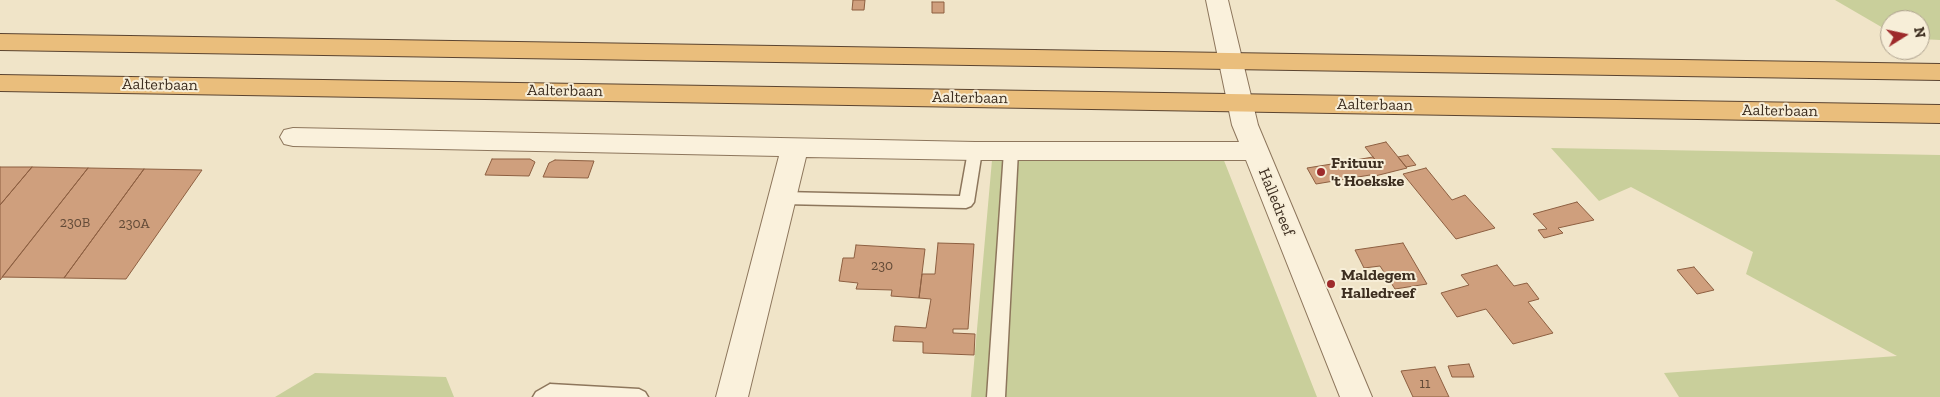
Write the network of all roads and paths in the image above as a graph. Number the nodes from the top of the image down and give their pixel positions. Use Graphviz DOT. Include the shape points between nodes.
graph roads {
  1 [pos="1217,0"];
  2 [pos="0,42"];
  3 [pos="1232,61"];
  4 [pos="1940,72"];
  5 [pos="0,83"];
  6 [pos="1239,103"];
  7 [pos="1940,114"];
  8 [pos="293,137"];
  9 [pos="795,146"];
  10 [pos="974,151"];
  11 [pos="1011,151"];
  12 [pos="1256,151"];
  13 [pos="783,198"];
  14 [pos="542,397"];
  15 [pos="639,397"];
  16 [pos="732,397"];
  17 [pos="996,397"];
  18 [pos="1356,397"];
  1 -- 3 [label="street, Halledreef"];
  2 -- 3 [label="highway"];
  3 -- 4 [label="highway"];
  3 -- 6 [label="street, Halledreef"];
  5 -- 6 [label="highway, Aalterbaan"];
  6 -- 7 [label="highway, Aalterbaan"];
  6 -- 12 [label="street, Halledreef"];
  8 -- 9 [label="street"];
  9 -- 10 [label="street"];
  9 -- 13 [label="street"];
  10 -- 11 [label="street"];
  10 -- 13 [label="lane" via="966,202"];
  11 -- 12 [label="street"];
  11 -- 17 [label="lane"];
  12 -- 18 [label="street, Halledreef"];
  13 -- 16 [label="street"];
  14 -- 15 [label="lane" via="550,392"];
}
